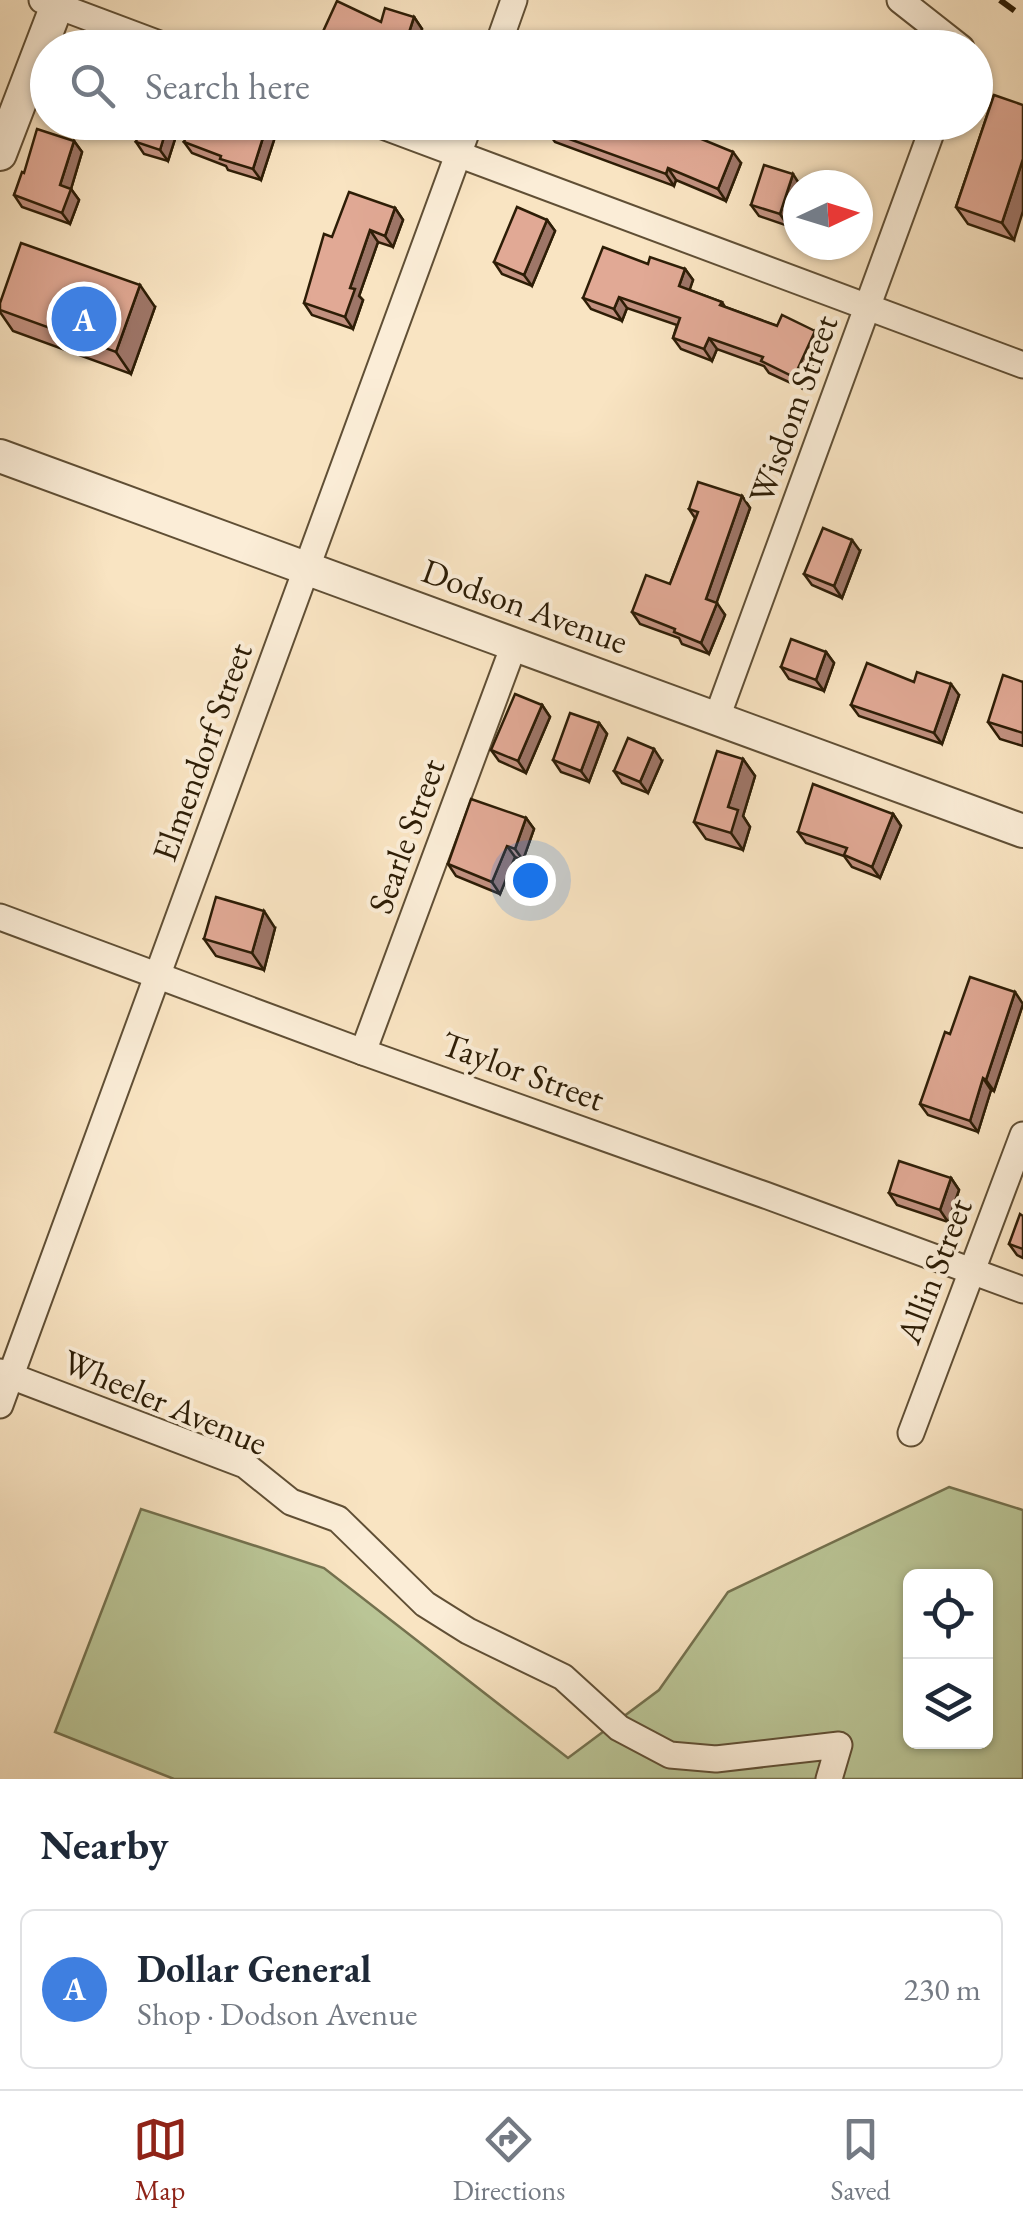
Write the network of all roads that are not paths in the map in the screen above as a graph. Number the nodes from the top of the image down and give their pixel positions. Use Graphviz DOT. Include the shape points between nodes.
graph roads {
  1 [pos="514,0"];
  2 [pos="900,0"];
  3 [pos="53,2"];
  4 [pos="43,30"];
  5 [pos="124,30"];
  6 [pos="503,30"];
  7 [pos="938,30"];
  8 [pos="30,68"];
  9 [pos="420,140"];
  10 [pos="463,140"];
  11 [pos="928,140"];
  12 [pos="0,154"];
  13 [pos="458,154"];
  14 [pos="868,306"];
  15 [pos="1023,365"];
  16 [pos="0,456"];
  17 [pos="306,568"];
  18 [pos="514,644"];
  19 [pos="716,720"];
  20 [pos="1023,831"];
  21 [pos="0,917"];
  22 [pos="157,976"];
  23 [pos="363,1052"];
  24 [pos="1023,1135"];
  25 [pos="972,1270"];
  26 [pos="1023,1290"];
  27 [pos="5,1374"];
  28 [pos="0,1405"];
  29 [pos="911,1432"];
  30 [pos="829,1779"];
  1 -- 6 [label="street"];
  2 -- 7 [label="street"];
  3 -- 4 [label="street"];
  3 -- 5 [label="street"];
  8 -- 12 [label="street"];
  9 -- 13 [label="street"];
  10 -- 13 [label="street, Elmendorf Street"];
  11 -- 14 [label="street, Wisdom Street"];
  13 -- 14 [label="street"];
  13 -- 17 [label="street, Elmendorf Street"];
  14 -- 15 [label="street"];
  14 -- 19 [label="street, Wisdom Street"];
  16 -- 17 [label="street, Dodson Avenue"];
  17 -- 18 [label="street, Dodson Avenue"];
  17 -- 22 [label="street, Elmendorf Street"];
  18 -- 19 [label="street, Dodson Avenue"];
  18 -- 23 [label="street, Searle Street"];
  19 -- 20 [label="street, Dodson Avenue"];
  21 -- 22 [label="street, Taylor Street"];
  22 -- 23 [label="street, Taylor Street"];
  22 -- 27 [label="street, Elmendorf Street"];
  23 -- 25 [label="street, Taylor Street"];
  24 -- 25 [label="street, Allin Street"];
  25 -- 26 [label="street, Taylor Street"];
  25 -- 29 [label="street, Allin Street"];
  27 -- 28 [label="street, Elmendorf Street"];
  27 -- 30 [label="street, Wheeler Avenue" via="245,1465 291,1502 338,1519 425,1604 562,1677 619,1728 670,1754 716,1759 840,1745"];
}
